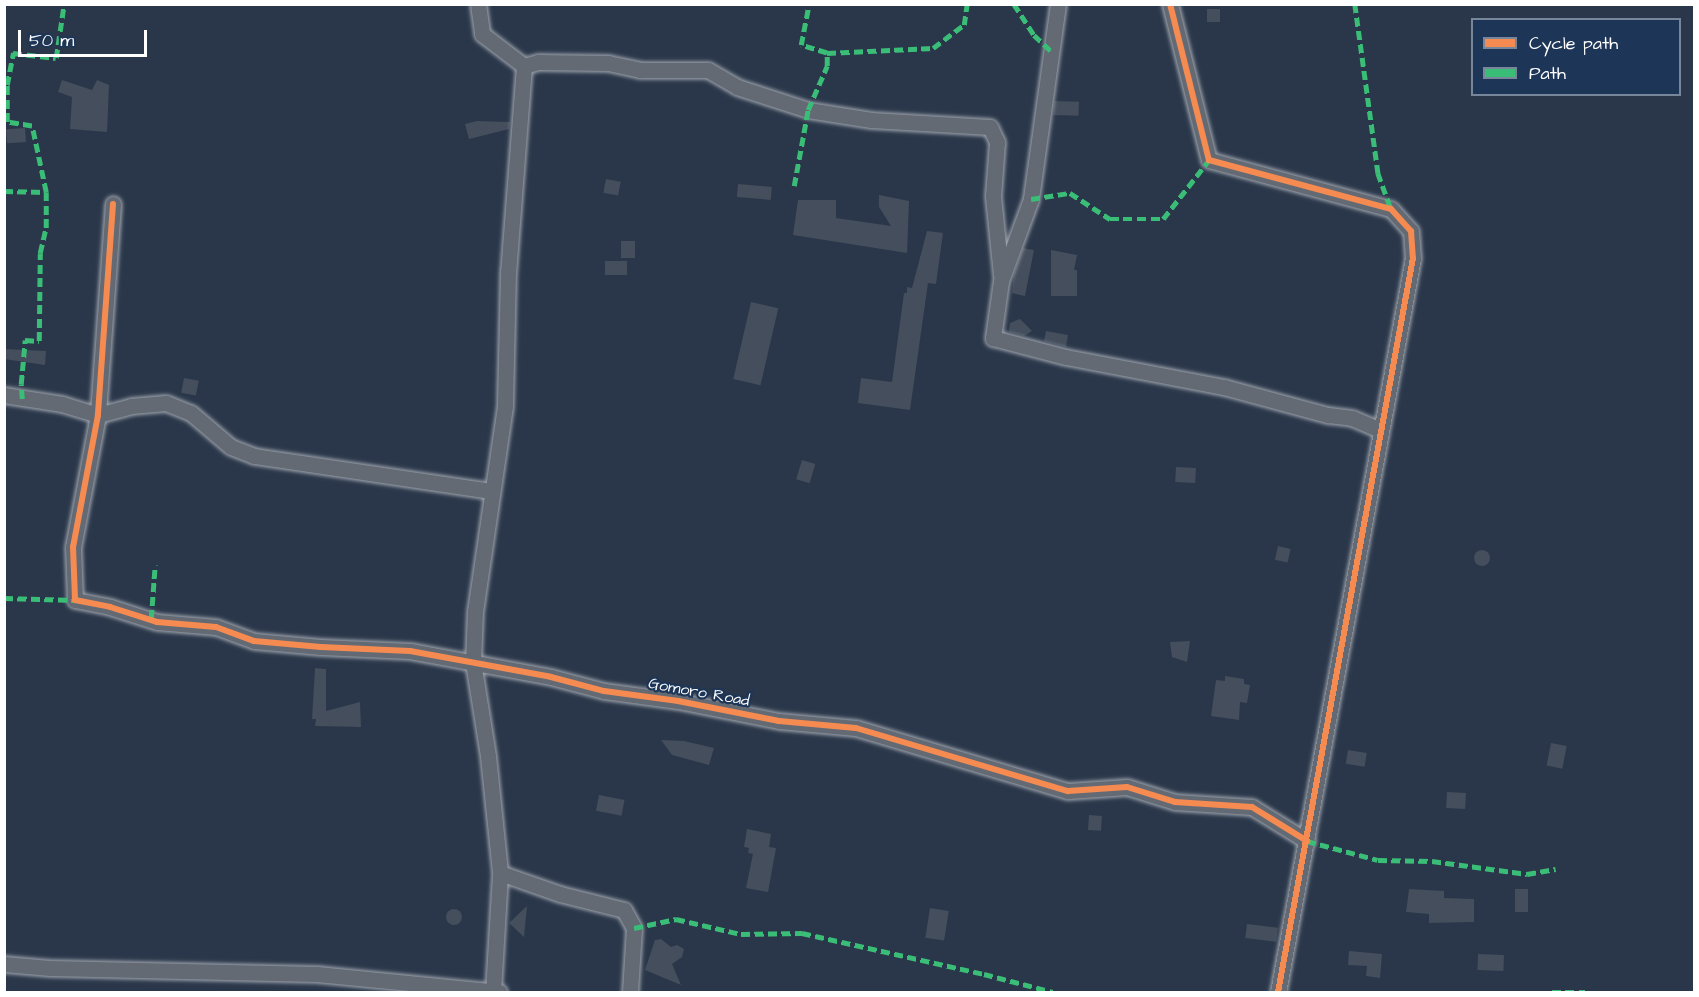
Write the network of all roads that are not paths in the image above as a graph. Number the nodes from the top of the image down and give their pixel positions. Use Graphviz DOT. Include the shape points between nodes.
graph roads {
  1 [pos="478,4"];
  2 [pos="1058,4"];
  3 [pos="1170,4"];
  4 [pos="524,66"];
  5 [pos="112,204"];
  6 [pos="1001,281"];
  7 [pos="4,395"];
  8 [pos="98,415"];
  9 [pos="1380,430"];
  10 [pos="490,491"];
  11 [pos="473,662"];
  12 [pos="1307,841"];
  13 [pos="500,873"];
  14 [pos="4,964"];
  15 [pos="496,992"];
  16 [pos="630,993"];
  17 [pos="1278,993"];
  1 -- 4 [label="street" via="482,34"];
  2 -- 6 [label="street" via="1031,200"];
  3 -- 9 [label="street" via="1209,160 1391,210 1411,231 1413,258"];
  4 -- 6 [label="street" via="538,62 608,63 640,70 708,70 737,87 808,110 871,120 990,127 997,141 993,196"];
  4 -- 10 [label="street" via="508,272 505,406"];
  5 -- 8 [label="street"];
  6 -- 9 [label="street" via="993,338 1066,357 1224,387 1352,418"];
  7 -- 8 [label="street" via="62,404"];
  8 -- 10 [label="street" via="131,406 166,403 190,413 231,447 254,456"];
  8 -- 11 [label="street, Gomoro Road" via="72,547 75,600 165,624 216,627 254,641 410,651"];
  9 -- 12 [label="street"];
  10 -- 11 [label="street" via="475,611"];
  11 -- 12 [label="street, Gomoro Road" via="604,691 678,700 779,721 856,728 1068,791 1126,787 1175,801 1252,807"];
  11 -- 13 [label="street"];
  12 -- 17 [label="street"];
  13 -- 15 [label="street"];
  13 -- 16 [label="street" via="624,910 634,928"];
  14 -- 15 [label="street" via="317,974"];
}
